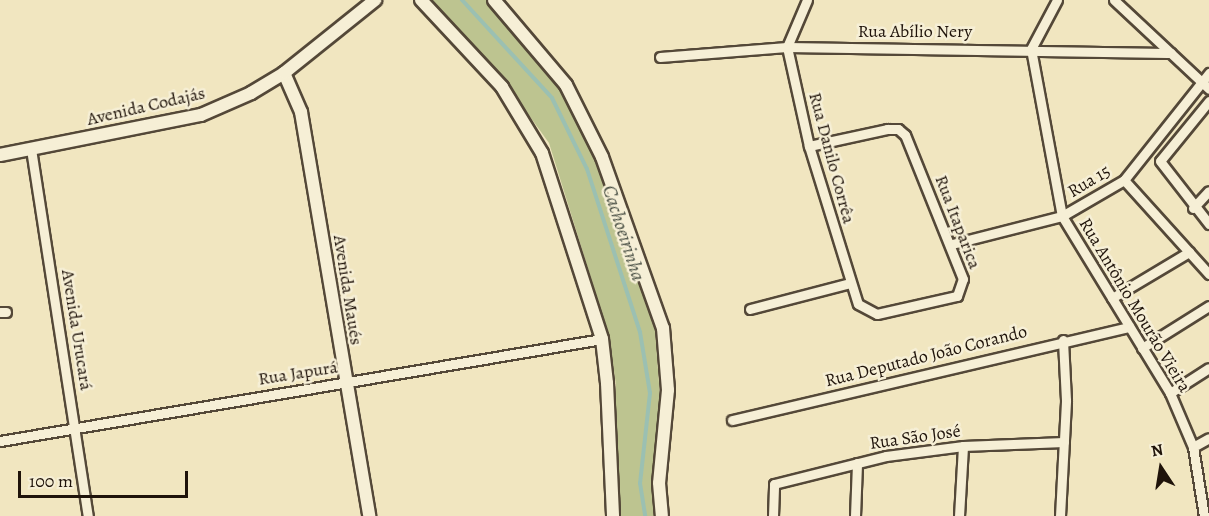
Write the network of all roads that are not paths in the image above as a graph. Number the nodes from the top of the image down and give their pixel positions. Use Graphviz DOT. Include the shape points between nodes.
graph roads {
  1 [pos="375,0"];
  2 [pos="421,0"];
  3 [pos="494,0"];
  4 [pos="807,0"];
  5 [pos="1057,0"];
  6 [pos="1114,0"];
  7 [pos="787,47"];
  8 [pos="1031,49"];
  9 [pos="1171,53"];
  10 [pos="660,57"];
  11 [pos="1209,72"];
  12 [pos="284,73"];
  13 [pos="1201,82"];
  14 [pos="1209,89"];
  15 [pos="1209,101"];
  16 [pos="808,146"];
  17 [pos="31,149"];
  18 [pos="0,155"];
  19 [pos="1124,180"];
  20 [pos="1209,191"];
  21 [pos="1193,208"];
  22 [pos="1062,216"];
  23 [pos="1209,224"];
  24 [pos="952,244"];
  25 [pos="1189,252"];
  26 [pos="1209,274"];
  27 [pos="850,283"];
  28 [pos="1112,298"];
  29 [pos="1209,306"];
  30 [pos="750,309"];
  31 [pos="877,314"];
  32 [pos="1129,327"];
  33 [pos="602,339"];
  34 [pos="1063,340"];
  35 [pos="1142,348"];
  36 [pos="1209,368"];
  37 [pos="344,382"];
  38 [pos="1170,393"];
  39 [pos="732,420"];
  40 [pos="75,426"];
  41 [pos="1209,438"];
  42 [pos="0,441"];
  43 [pos="1064,442"];
  44 [pos="963,446"];
  45 [pos="1193,447"];
  46 [pos="857,463"];
  47 [pos="1206,502"];
  48 [pos="88,516"];
  49 [pos="369,516"];
  50 [pos="613,516"];
  51 [pos="662,516"];
  52 [pos="773,516"];
  53 [pos="855,516"];
  54 [pos="959,516"];
  55 [pos="1060,516"];
  56 [pos="1204,516"];
  1 -- 12 [label="street, Avenida Codajás"];
  2 -- 33 [label="street" via="502,87 543,153"];
  3 -- 51 [label="street" via="566,85 602,157 663,328 668,390 659,483"];
  4 -- 7 [label="street"];
  5 -- 8 [label="street"];
  6 -- 9 [label="street"];
  7 -- 8 [label="street, Rua Abílio Nery"];
  7 -- 10 [label="street, Rua Abílio Nery"];
  7 -- 16 [label="street, Rua Danilo Corrêa"];
  8 -- 9 [label="street, Rua Abílio Nery"];
  8 -- 22 [label="street"];
  9 -- 13 [label="street"];
  11 -- 13 [label="street, Rua 15"];
  12 -- 17 [label="street, Avenida Codajás" via="201,115"];
  12 -- 37 [label="street, Avenida Maués" via="301,112"];
  13 -- 14 [label="street"];
  13 -- 19 [label="street, Rua 15"];
  15 -- 21 [label="street" via="1160,161"];
  16 -- 24 [label="street, Rua Itaparica" via="898,129 912,150"];
  16 -- 27 [label="street, Rua Danilo Corrêa"];
  17 -- 18 [label="street, Avenida Codajás"];
  17 -- 40 [label="street, Avenida Urucará"];
  19 -- 22 [label="street, Rua 15"];
  19 -- 25 [label="street"];
  20 -- 21 [label="street"];
  21 -- 23 [label="street"];
  22 -- 24 [label="street, Rua 15"];
  22 -- 28 [label="street, Rua Antônio Mourão Vieira"];
  24 -- 31 [label="street, Rua Itaparica" via="963,279 957,296"];
  25 -- 26 [label="street"];
  25 -- 28 [label="street"];
  27 -- 30 [label="street"];
  27 -- 31 [label="street, Rua Danilo Corrêa" via="858,304"];
  28 -- 32 [label="street, Rua Antônio Mourão Vieira"];
  29 -- 35 [label="street"];
  32 -- 34 [label="street, Rua Deputado João Corando"];
  32 -- 35 [label="street, Rua Antônio Mourão Vieira"];
  33 -- 37 [label="street, Rua Japurá"];
  33 -- 50 [label="street" via="608,383"];
  34 -- 39 [label="street, Rua Deputado João Corando"];
  34 -- 43 [label="street"];
  35 -- 38 [label="street, Rua Antônio Mourão Vieira"];
  36 -- 38 [label="street"];
  37 -- 40 [label="street, Rua Japurá"];
  37 -- 49 [label="street, Avenida Maués"];
  38 -- 45 [label="street, Rua Antônio Mourão Vieira"];
  40 -- 42 [label="street, Rua Japurá"];
  40 -- 48 [label="street, Avenida Urucará"];
  41 -- 45 [label="street"];
  43 -- 44 [label="street, Rua São José"];
  43 -- 55 [label="street"];
  44 -- 46 [label="street, Rua São José"];
  44 -- 54 [label="street"];
  45 -- 47 [label="street, Rua Antônio Mourão Vieira"];
  46 -- 52 [label="street, Rua São José" via="774,484"];
  46 -- 53 [label="street"];
  47 -- 56 [label="street, Rua Antônio Mourão Vieira"];
}
